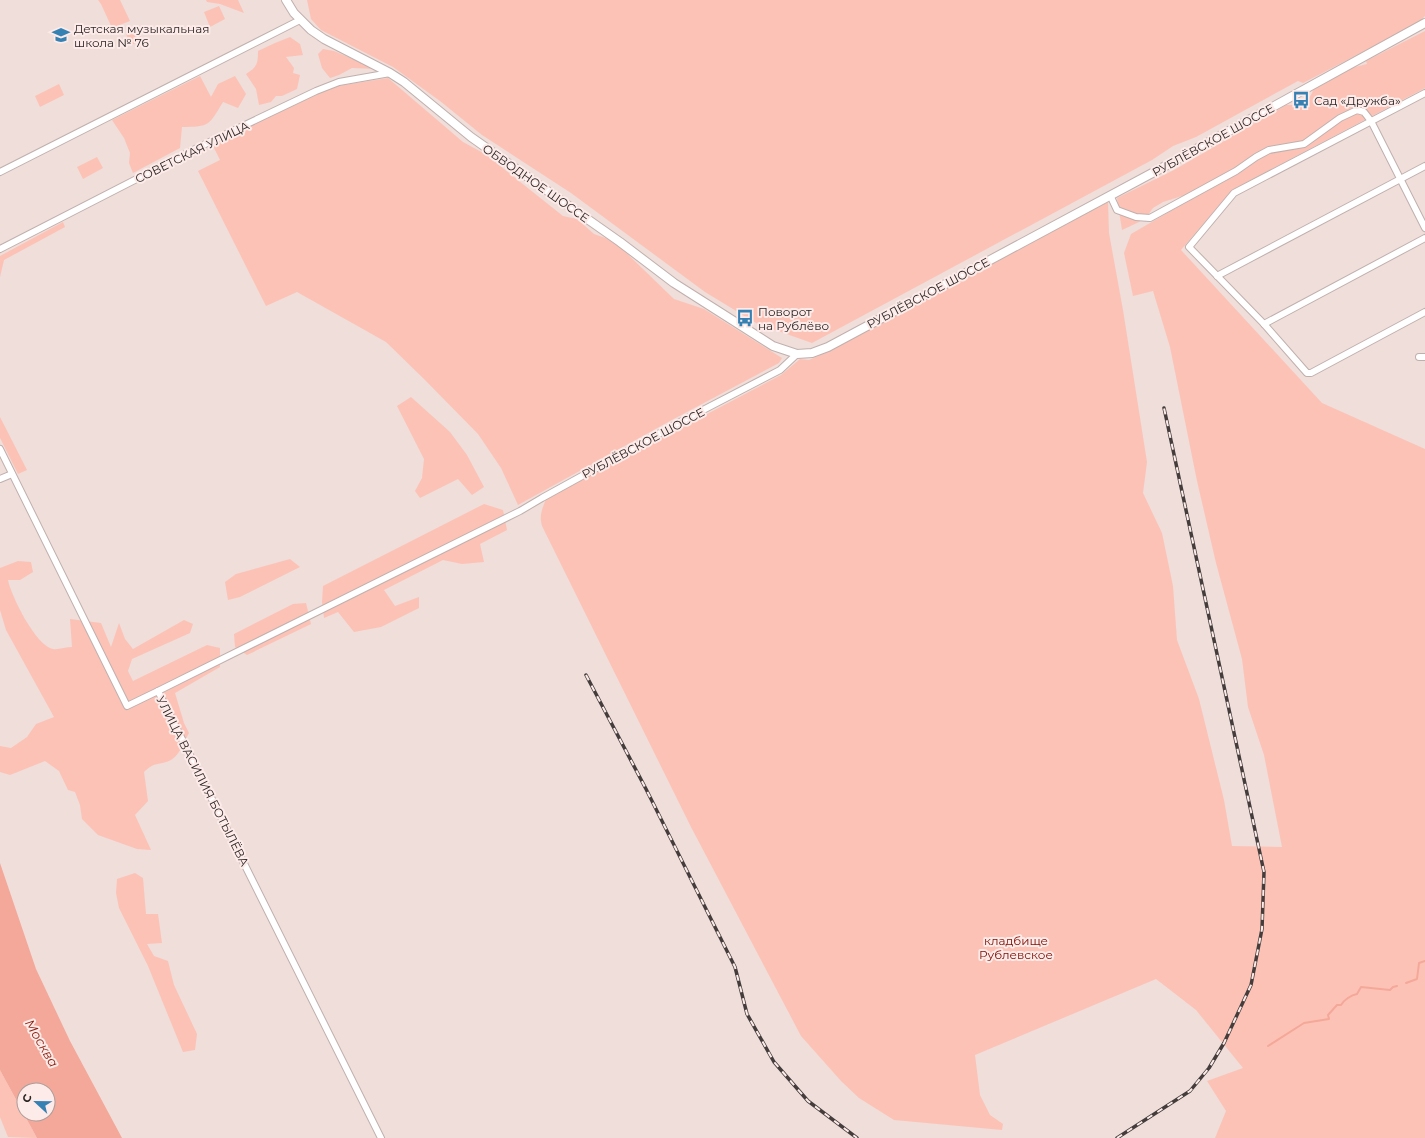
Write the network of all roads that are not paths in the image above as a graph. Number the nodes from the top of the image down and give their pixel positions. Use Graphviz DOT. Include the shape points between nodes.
graph roads {
  1 [pos="286,0"];
  2 [pos="1425,18"];
  3 [pos="300,20"];
  4 [pos="1425,23"];
  5 [pos="1415,28"];
  6 [pos="1425,29"];
  7 [pos="1337,72"];
  8 [pos="390,73"];
  9 [pos="1425,93"];
  10 [pos="1371,121"];
  11 [pos="1425,166"];
  12 [pos="0,172"];
  13 [pos="1400,179"];
  14 [pos="1110,195"];
  15 [pos="1425,228"];
  16 [pos="1425,238"];
  17 [pos="0,250"];
  18 [pos="1217,276"];
  19 [pos="1425,312"];
  20 [pos="1264,324"];
  21 [pos="797,354"];
  22 [pos="0,449"];
  23 [pos="12,474"];
  24 [pos="0,479"];
  25 [pos="158,691"];
  26 [pos="381,1138"];
  1 -- 3 [label="street, ОБВОДНОЕ ШОССЕ"];
  2 -- 5 [label="street"];
  3 -- 8 [label="street, ОБВОДНОЕ ШОССЕ" via="324,39"];
  3 -- 12 [label="street"];
  4 -- 5 [label="street, РУБЛЁВСКОЕ ШОССЕ"];
  5 -- 7 [label="street, РУБЛЁВСКОЕ ШОССЕ"];
  6 -- 7 [label="street, РУБЛЁВСКОЕ ШОССЕ"];
  7 -- 14 [label="street, РУБЛЁВСКОЕ ШОССЕ"];
  8 -- 17 [label="street, СОВЕТСКАЯ УЛИЦА" via="339,82 316,91 199,147"];
  8 -- 21 [label="street, ОБВОДНОЕ ШОССЕ" via="471,137 620,242 674,284 773,346"];
  9 -- 10 [label="street"];
  10 -- 13 [label="street"];
  10 -- 14 [label="street" via="1364,112 1357,110 1324,128 1304,144 1269,150 1150,218 1136,217 1117,210"];
  10 -- 18 [label="street" via="1234,193 1189,247"];
  11 -- 13 [label="street"];
  13 -- 15 [label="street"];
  13 -- 18 [label="street"];
  14 -- 21 [label="street, РУБЛЁВСКОЕ ШОССЕ" via="828,347 812,354"];
  16 -- 20 [label="street"];
  18 -- 20 [label="street"];
  19 -- 20 [label="street" via="1311,373 1305,371"];
  21 -- 25 [label="street, РУБЛЁВСКОЕ ШОССЕ" via="780,370 520,511"];
  22 -- 23 [label="street, УЛИЦА ВАСИЛИЯ БОТЫЛЁВА"];
  23 -- 24 [label="street"];
  23 -- 25 [label="street, УЛИЦА ВАСИЛИЯ БОТЫЛЁВА" via="127,706"];
  25 -- 26 [label="street, УЛИЦА ВАСИЛИЯ БОТЫЛЁВА"];
}
